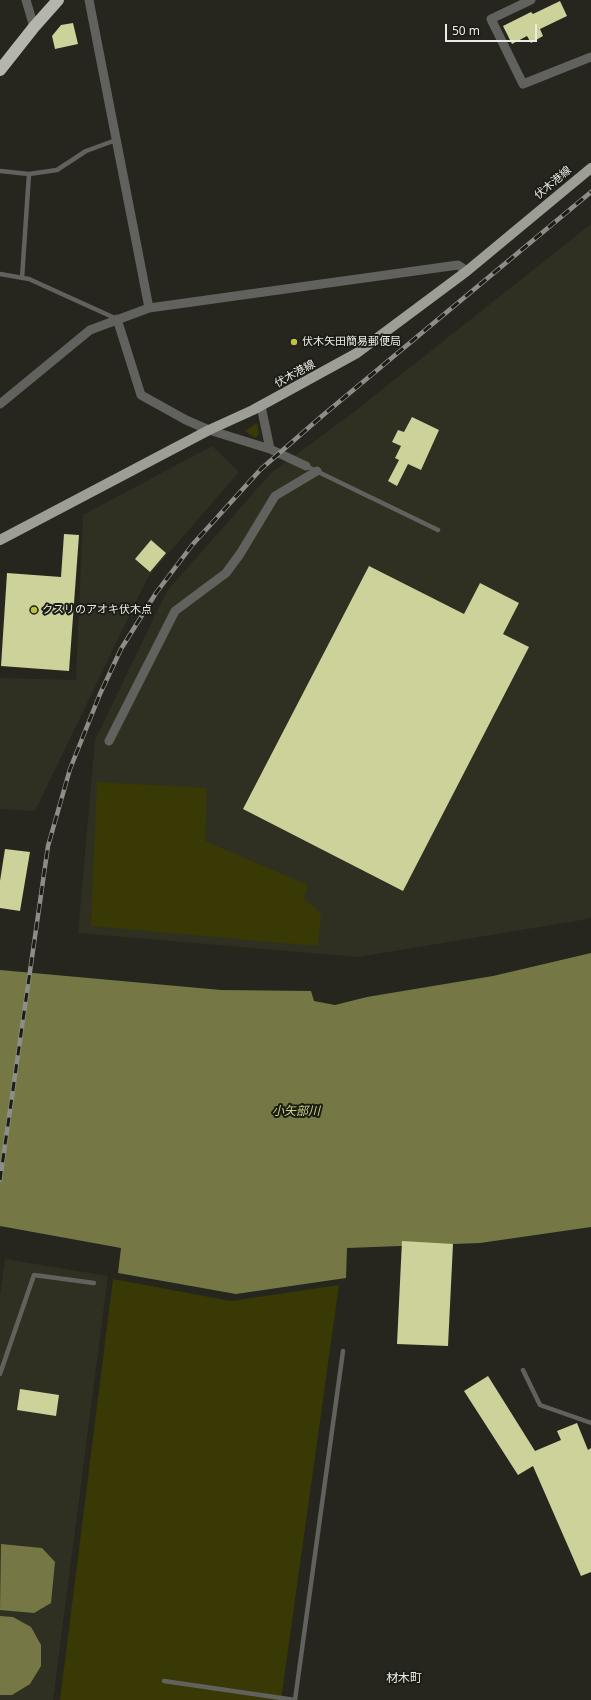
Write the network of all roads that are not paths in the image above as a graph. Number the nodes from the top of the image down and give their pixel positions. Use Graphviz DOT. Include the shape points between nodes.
graph roads {
  1 [pos="26,0"];
  2 [pos="58,0"];
  3 [pos="89,0"];
  4 [pos="531,0"];
  5 [pos="34,27"];
  6 [pos="591,57"];
  7 [pos="0,70"];
  8 [pos="116,140"];
  9 [pos="591,168"];
  10 [pos="0,171"];
  11 [pos="28,174"];
  12 [pos="467,271"];
  13 [pos="0,274"];
  14 [pos="22,278"];
  15 [pos="149,308"];
  16 [pos="117,319"];
  17 [pos="0,404"];
  18 [pos="261,406"];
  19 [pos="209,430"];
  20 [pos="270,449"];
  21 [pos="306,466"];
  22 [pos="317,471"];
  23 [pos="438,530"];
  24 [pos="0,540"];
  25 [pos="109,741"];
  26 [pos="94,1283"];
  27 [pos="344,1351"];
  28 [pos="523,1370"];
  29 [pos="0,1374"];
  30 [pos="591,1424"];
  31 [pos="164,1681"];
  32 [pos="295,1700"];
  1 -- 5 [label="street"];
  2 -- 5 [label="highway"];
  3 -- 8 [label="street"];
  4 -- 6 [label="street" via="491,19 523,84"];
  5 -- 7 [label="highway"];
  8 -- 11 [label="lane" via="86,150 57,170"];
  8 -- 15 [label="street"];
  9 -- 12 [label="main road, 伏木港線"];
  10 -- 11 [label="lane"];
  11 -- 14 [label="lane"];
  12 -- 15 [label="street" via="458,265"];
  12 -- 18 [label="main road, 伏木港線" via="357,353"];
  13 -- 14 [label="lane"];
  14 -- 16 [label="lane"];
  15 -- 16 [label="street"];
  16 -- 17 [label="street" via="90,330"];
  16 -- 19 [label="street" via="141,395"];
  18 -- 19 [label="main road, 伏木港線"];
  18 -- 20 [label="street"];
  19 -- 20 [label="street"];
  19 -- 24 [label="main road, 伏木港線"];
  20 -- 21 [label="street"];
  21 -- 22 [label="lane"];
  22 -- 23 [label="lane"];
  22 -- 25 [label="street" via="275,496 226,573 175,611"];
  26 -- 29 [label="lane" via="34,1275"];
  27 -- 32 [label="lane"];
  28 -- 30 [label="lane" via="540,1405"];
  31 -- 32 [label="lane"];
}
